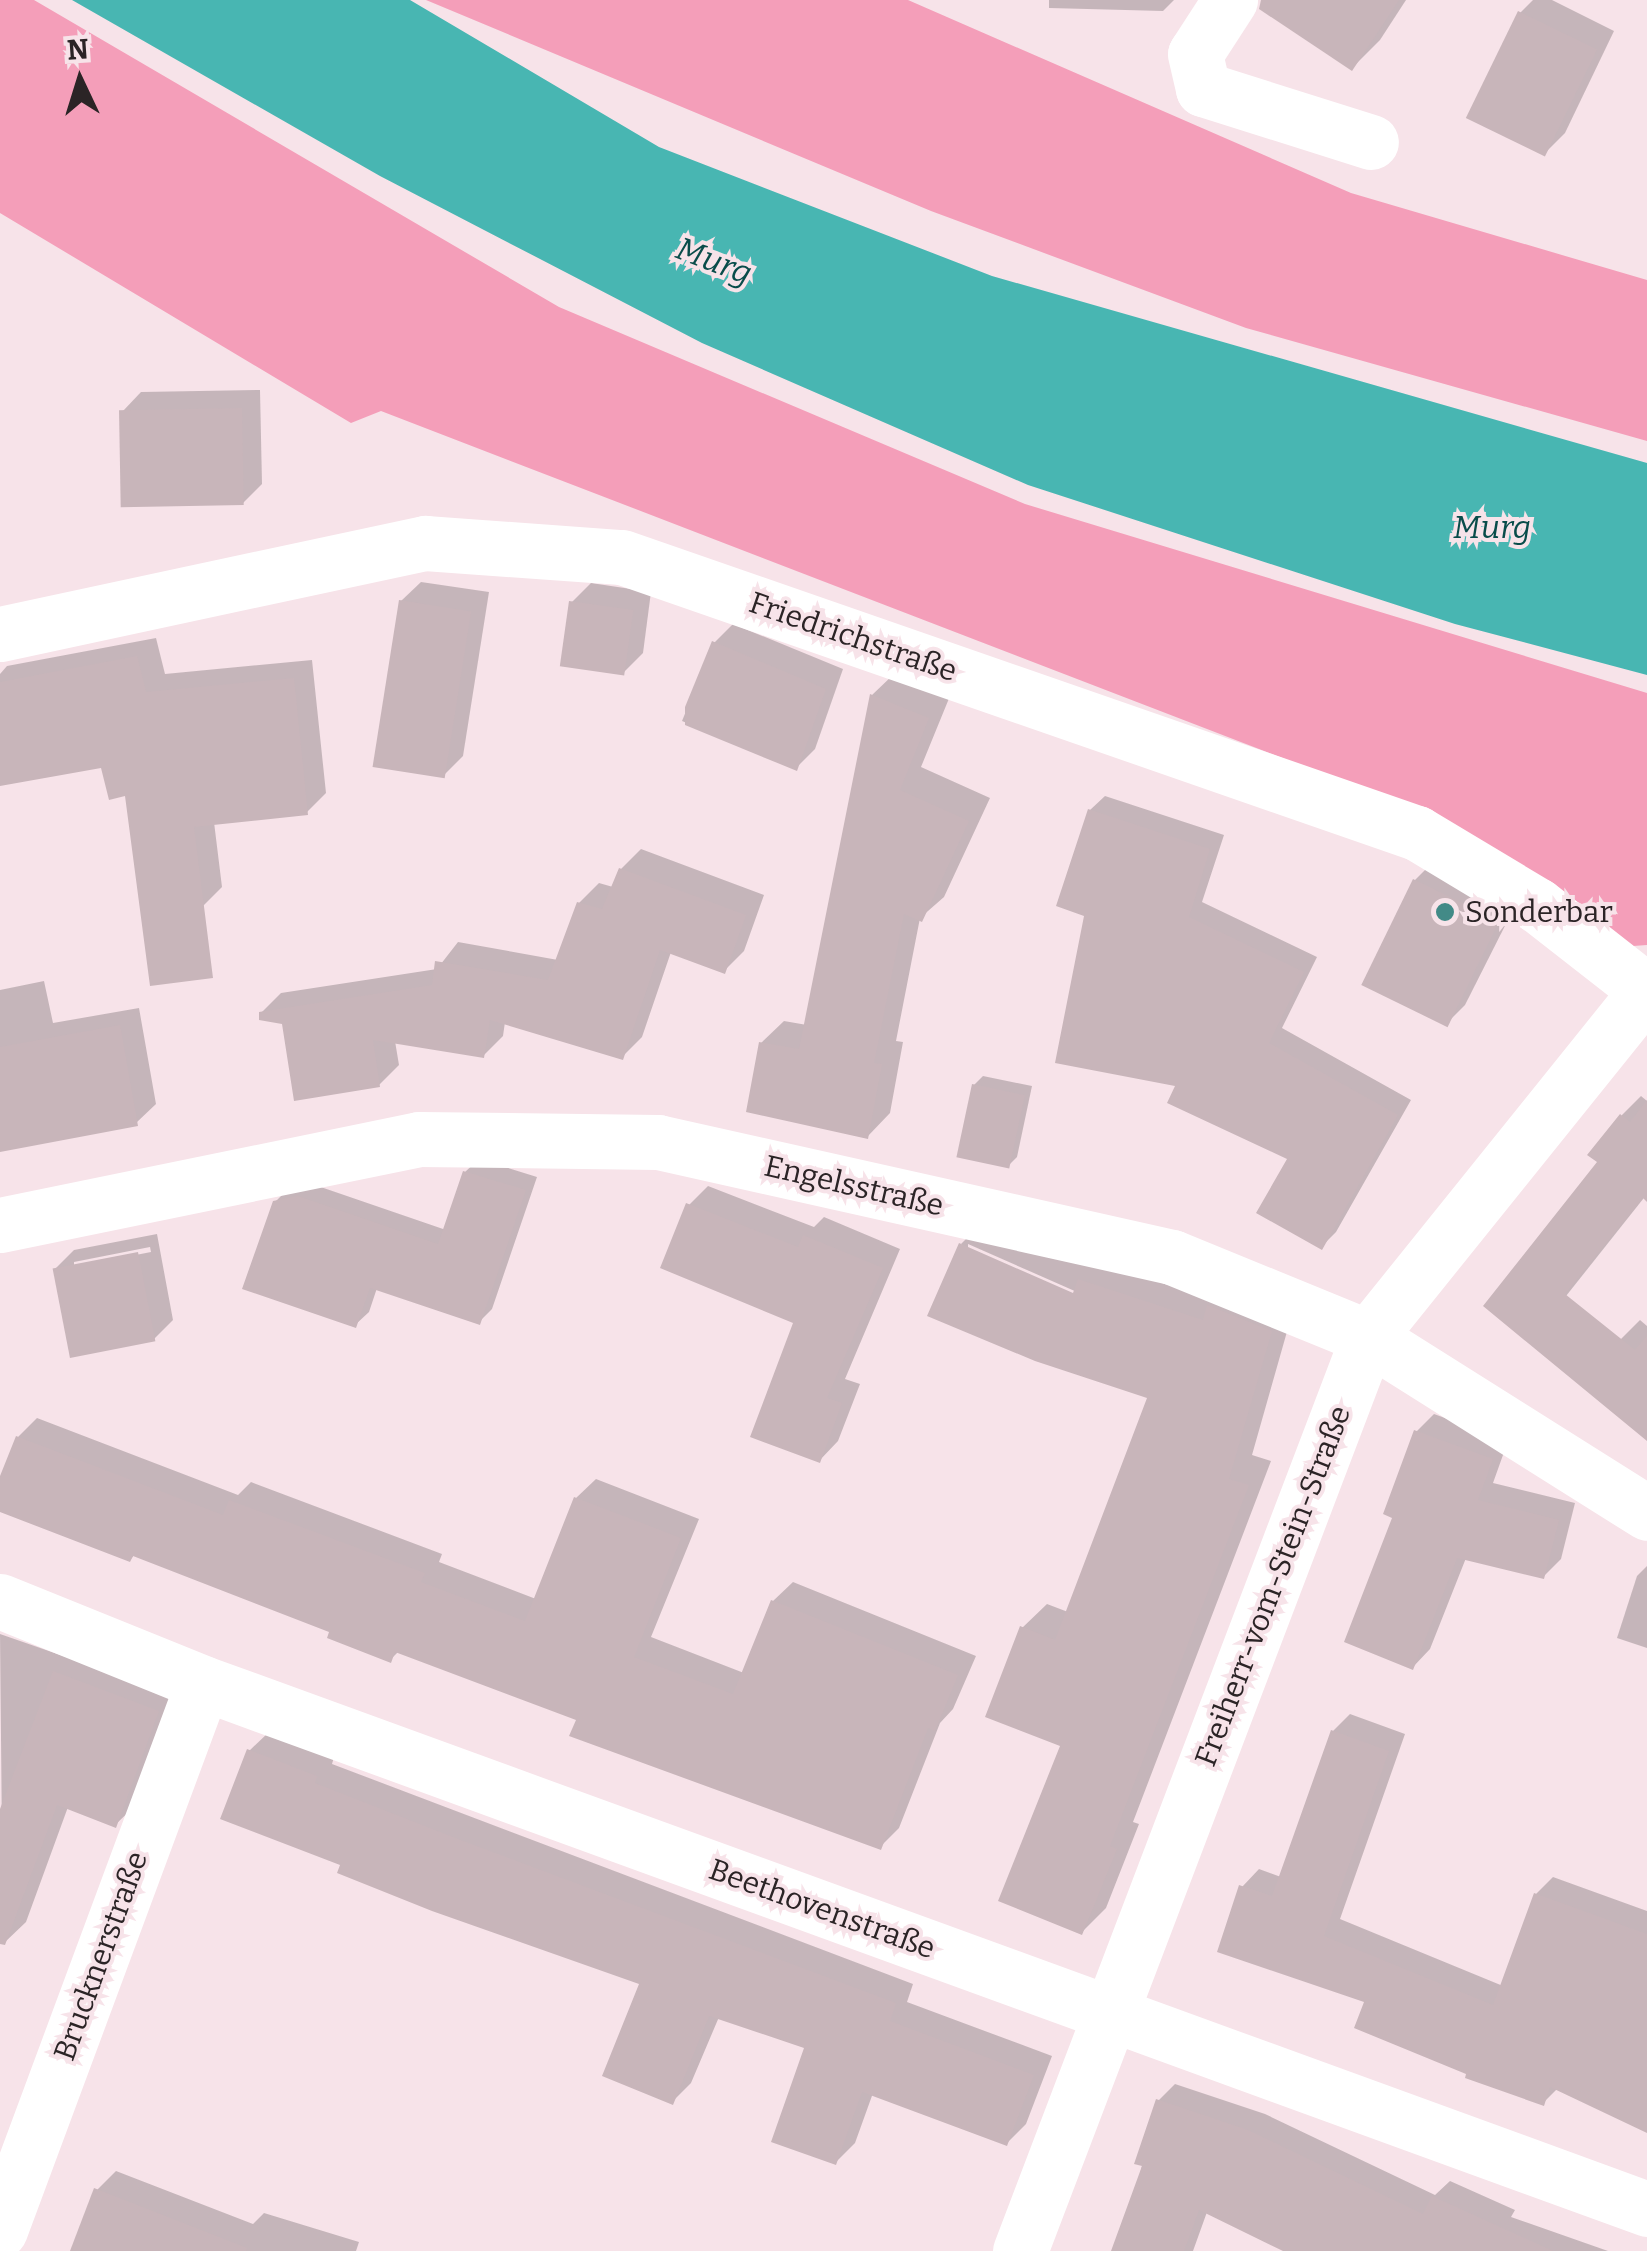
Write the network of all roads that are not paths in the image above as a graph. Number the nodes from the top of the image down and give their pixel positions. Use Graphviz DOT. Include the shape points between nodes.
graph roads {
  1 [pos="1230,0"];
  2 [pos="1371,142"];
  3 [pos="0,634"];
  4 [pos="1647,990"];
  5 [pos="0,1225"];
  6 [pos="1368,1336"];
  7 [pos="1647,1513"];
  8 [pos="0,1600"];
  9 [pos="203,1683"];
  10 [pos="1111,2015"];
  11 [pos="1647,2209"];
  12 [pos="0,2230"];
  13 [pos="1020,2251"];
  1 -- 2 [label="street" via="1195,54 1203,89"];
  3 -- 4 [label="street, Friedrichstraße" via="425,543 622,557 1416,833 1537,905"];
  4 -- 6 [label="street, Freiherr-vom-Stein-Straße"];
  5 -- 6 [label="street, Engelsstraße" via="419,1139 658,1142 1172,1257"];
  6 -- 7 [label="street, Engelsstraße"];
  6 -- 10 [label="street, Freiherr-vom-Stein-Straße"];
  8 -- 9 [label="street, Beethovenstraße"];
  9 -- 10 [label="street, Beethovenstraße"];
  9 -- 12 [label="street, Brucknerstraße"];
  10 -- 11 [label="street, Beethovenstraße"];
  10 -- 13 [label="street, Freiherr-vom-Stein-Straße"];
}
